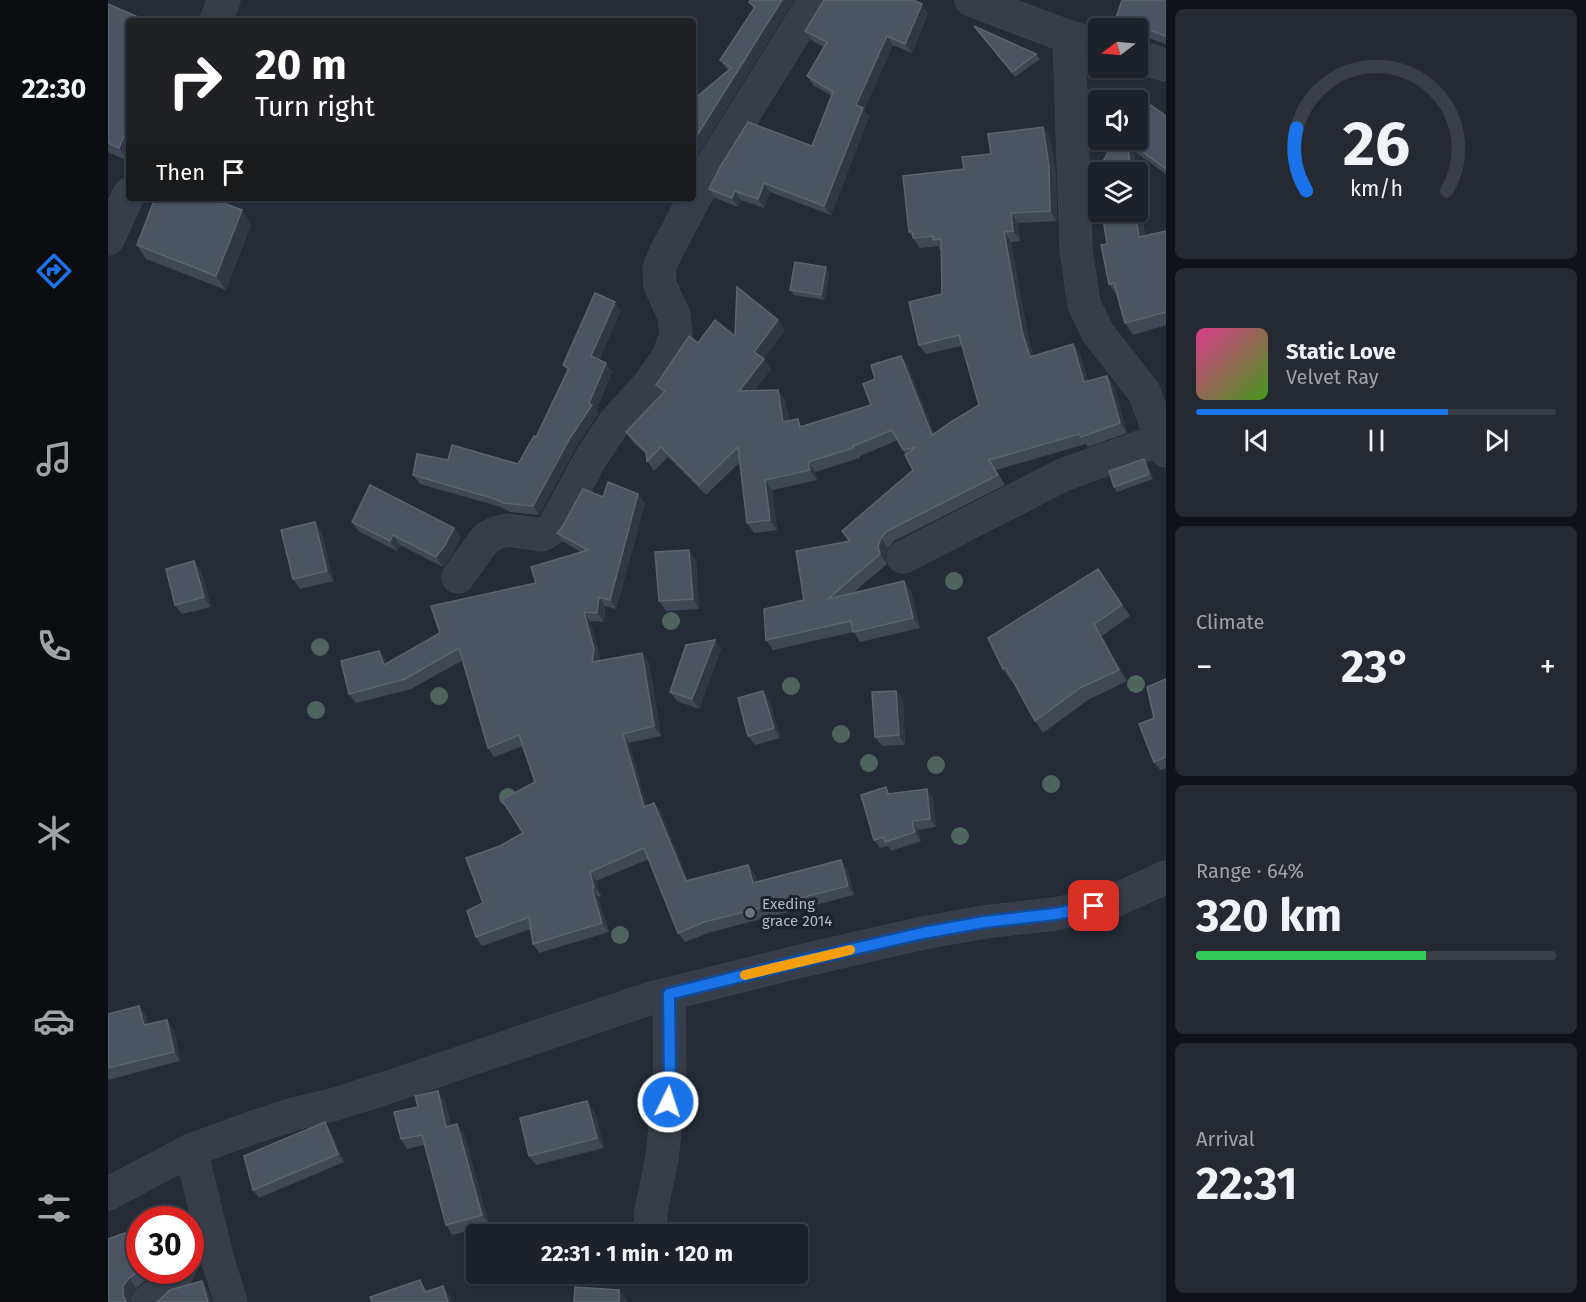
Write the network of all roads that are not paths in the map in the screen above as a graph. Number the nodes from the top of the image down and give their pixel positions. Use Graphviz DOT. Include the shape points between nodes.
graph roads {
  1 [pos="224,0"];
  2 [pos="815,0"];
  3 [pos="971,0"];
  4 [pos="217,18"];
  5 [pos="1084,41"];
  6 [pos="1148,60"];
  7 [pos="1166,66"];
  8 [pos="696,195"];
  9 [pos="126,200"];
  10 [pos="693,201"];
  11 [pos="108,239"];
  12 [pos="1164,445"];
  13 [pos="903,557"];
  14 [pos="458,577"];
  15 [pos="1166,877"];
  16 [pos="669,994"];
  17 [pos="190,1150"];
  18 [pos="108,1194"];
  19 [pos="206,1213"];
  20 [pos="204,1217"];
  21 [pos="650,1224"];
  22 [pos="167,1284"];
  23 [pos="147,1302"];
  24 [pos="231,1302"];
  1 -- 4 [label="street"];
  2 -- 8 [label="street"];
  3 -- 5 [label="street"];
  5 -- 12 [label="street" via="1076,250 1084,304 1098,333 1143,392"];
  6 -- 7 [label="street"];
  9 -- 11 [label="street"];
  10 -- 14 [label="street" via="659,269 660,285 674,316 676,335 668,357 592,456 553,528 542,535 508,531 486,538"];
  12 -- 13 [label="street" via="1063,475"];
  15 -- 16 [label="street" via="1114,901 1055,914 923,933"];
  16 -- 17 [label="street"];
  16 -- 21 [label="street" via="670,1083"];
  17 -- 18 [label="street"];
  17 -- 19 [label="street"];
  19 -- 20 [label="street"];
  19 -- 24 [label="street"];
  22 -- 23 [label="street"];
}
